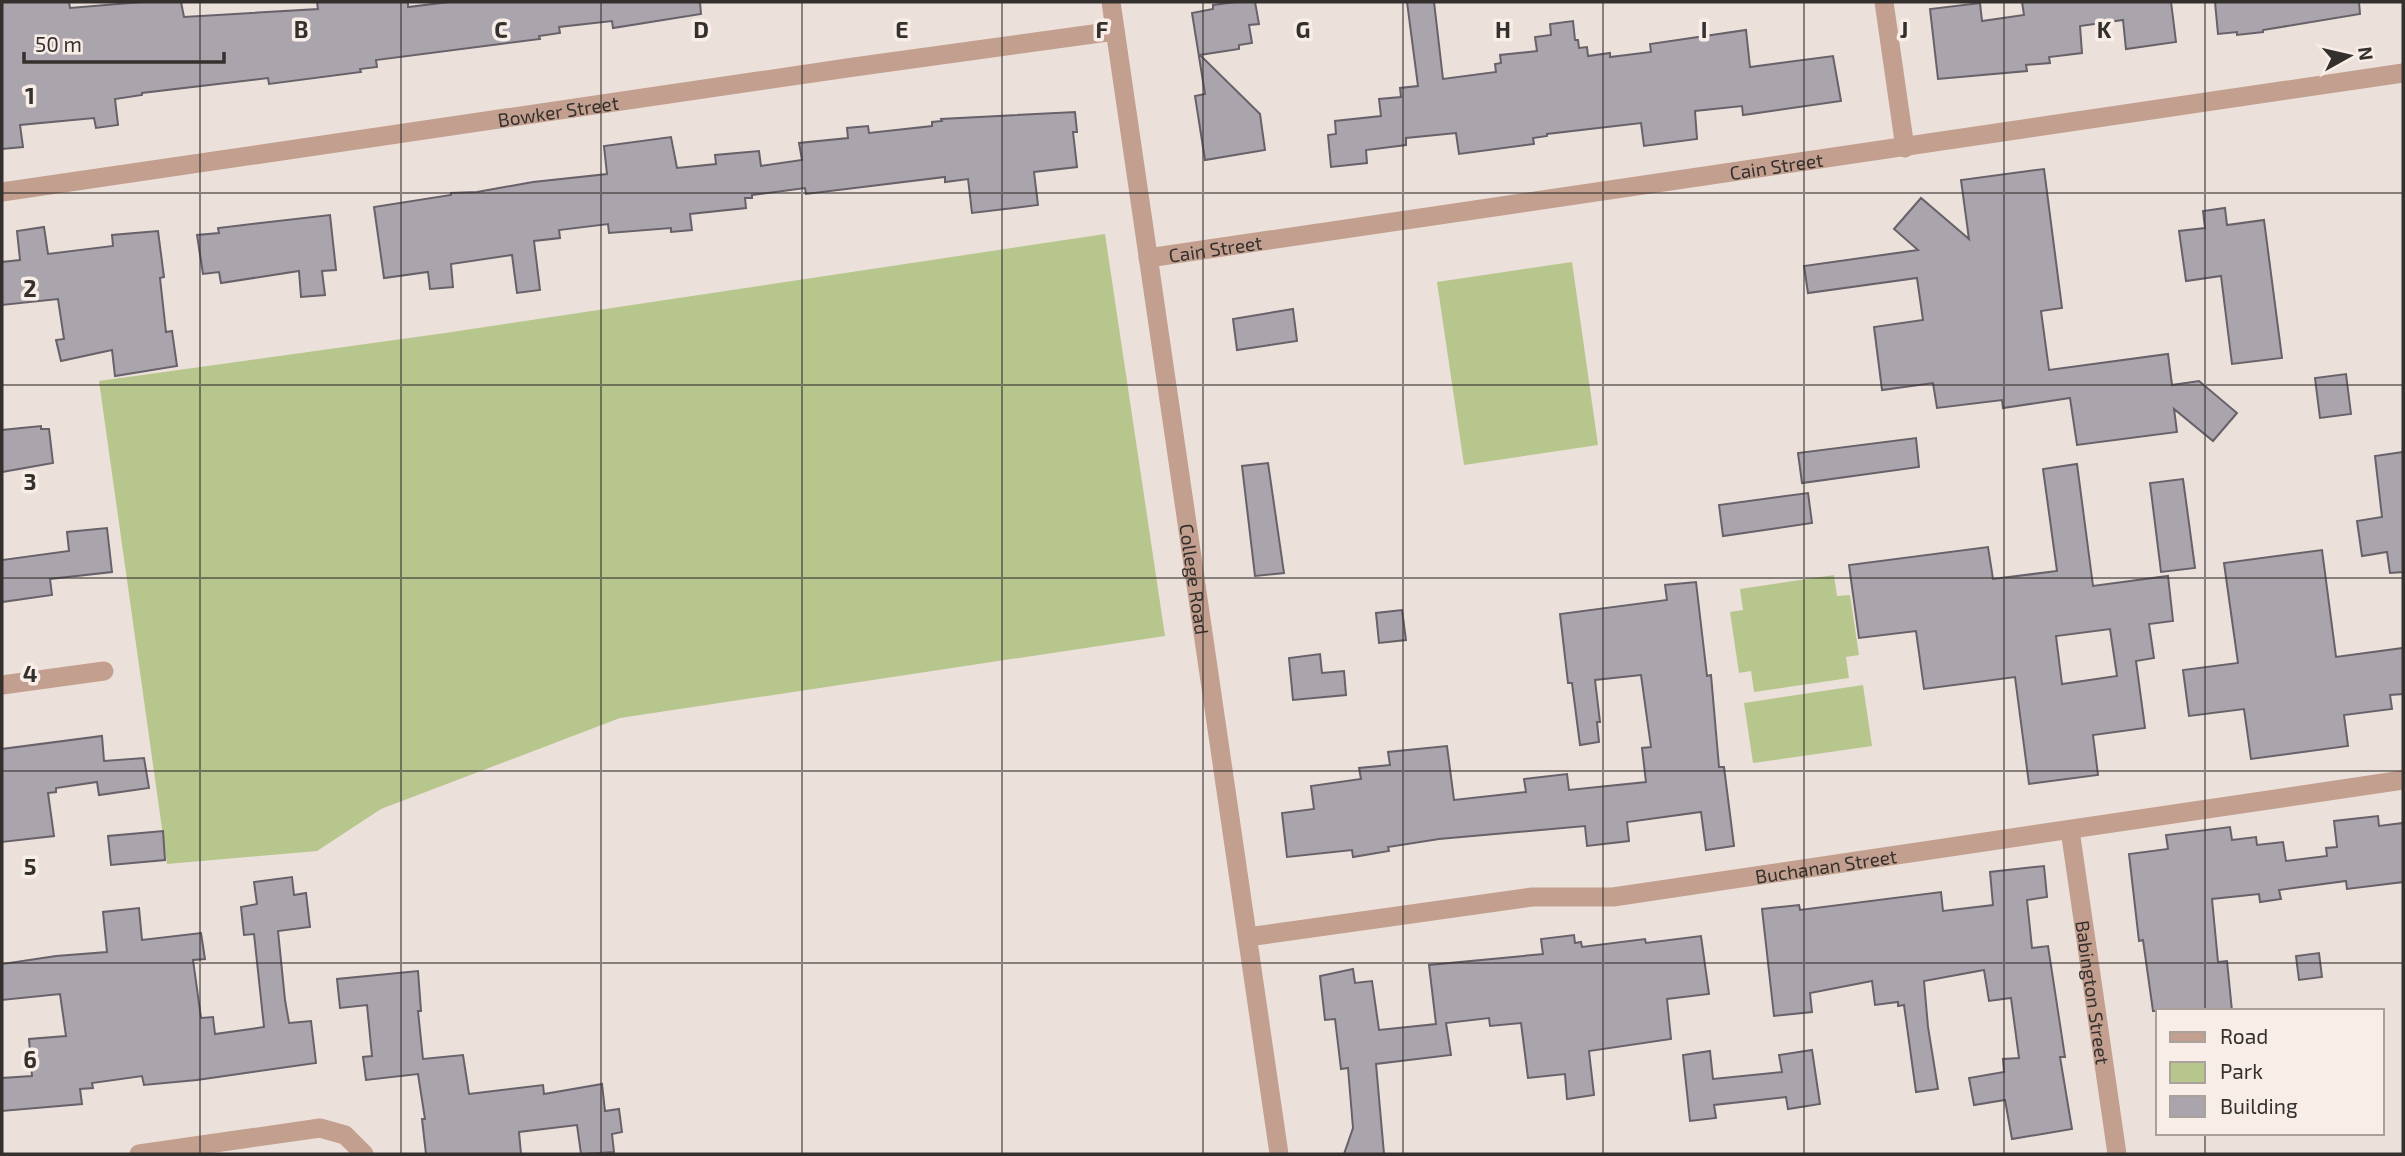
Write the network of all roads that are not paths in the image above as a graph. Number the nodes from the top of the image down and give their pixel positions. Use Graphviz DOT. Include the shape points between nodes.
graph roads {
  1 [pos="1111,2"];
  2 [pos="1884,2"];
  3 [pos="1115,31"];
  4 [pos="2403,73"];
  5 [pos="1905,148"];
  6 [pos="2,192"];
  7 [pos="1148,258"];
  8 [pos="104,671"];
  9 [pos="2,685"];
  10 [pos="2403,780"];
  11 [pos="2070,830"];
  12 [pos="1248,937"];
  13 [pos="139,1154"];
  14 [pos="364,1154"];
  15 [pos="1279,1154"];
  16 [pos="2117,1154"];
  1 -- 3 [label="street, College Road"];
  2 -- 5 [label="street"];
  3 -- 6 [label="street, Bowker Street"];
  3 -- 7 [label="street, College Road"];
  4 -- 5 [label="street, Cain Street"];
  5 -- 7 [label="street, Cain Street"];
  7 -- 12 [label="street, College Road"];
  8 -- 9 [label="street"];
  10 -- 11 [label="street, Buchanan Street"];
  11 -- 12 [label="street, Buchanan Street" via="1613,897 1532,897"];
  11 -- 16 [label="street, Babington Street"];
  12 -- 15 [label="street, College Road"];
  13 -- 14 [label="street" via="320,1128 345,1135"];
}
